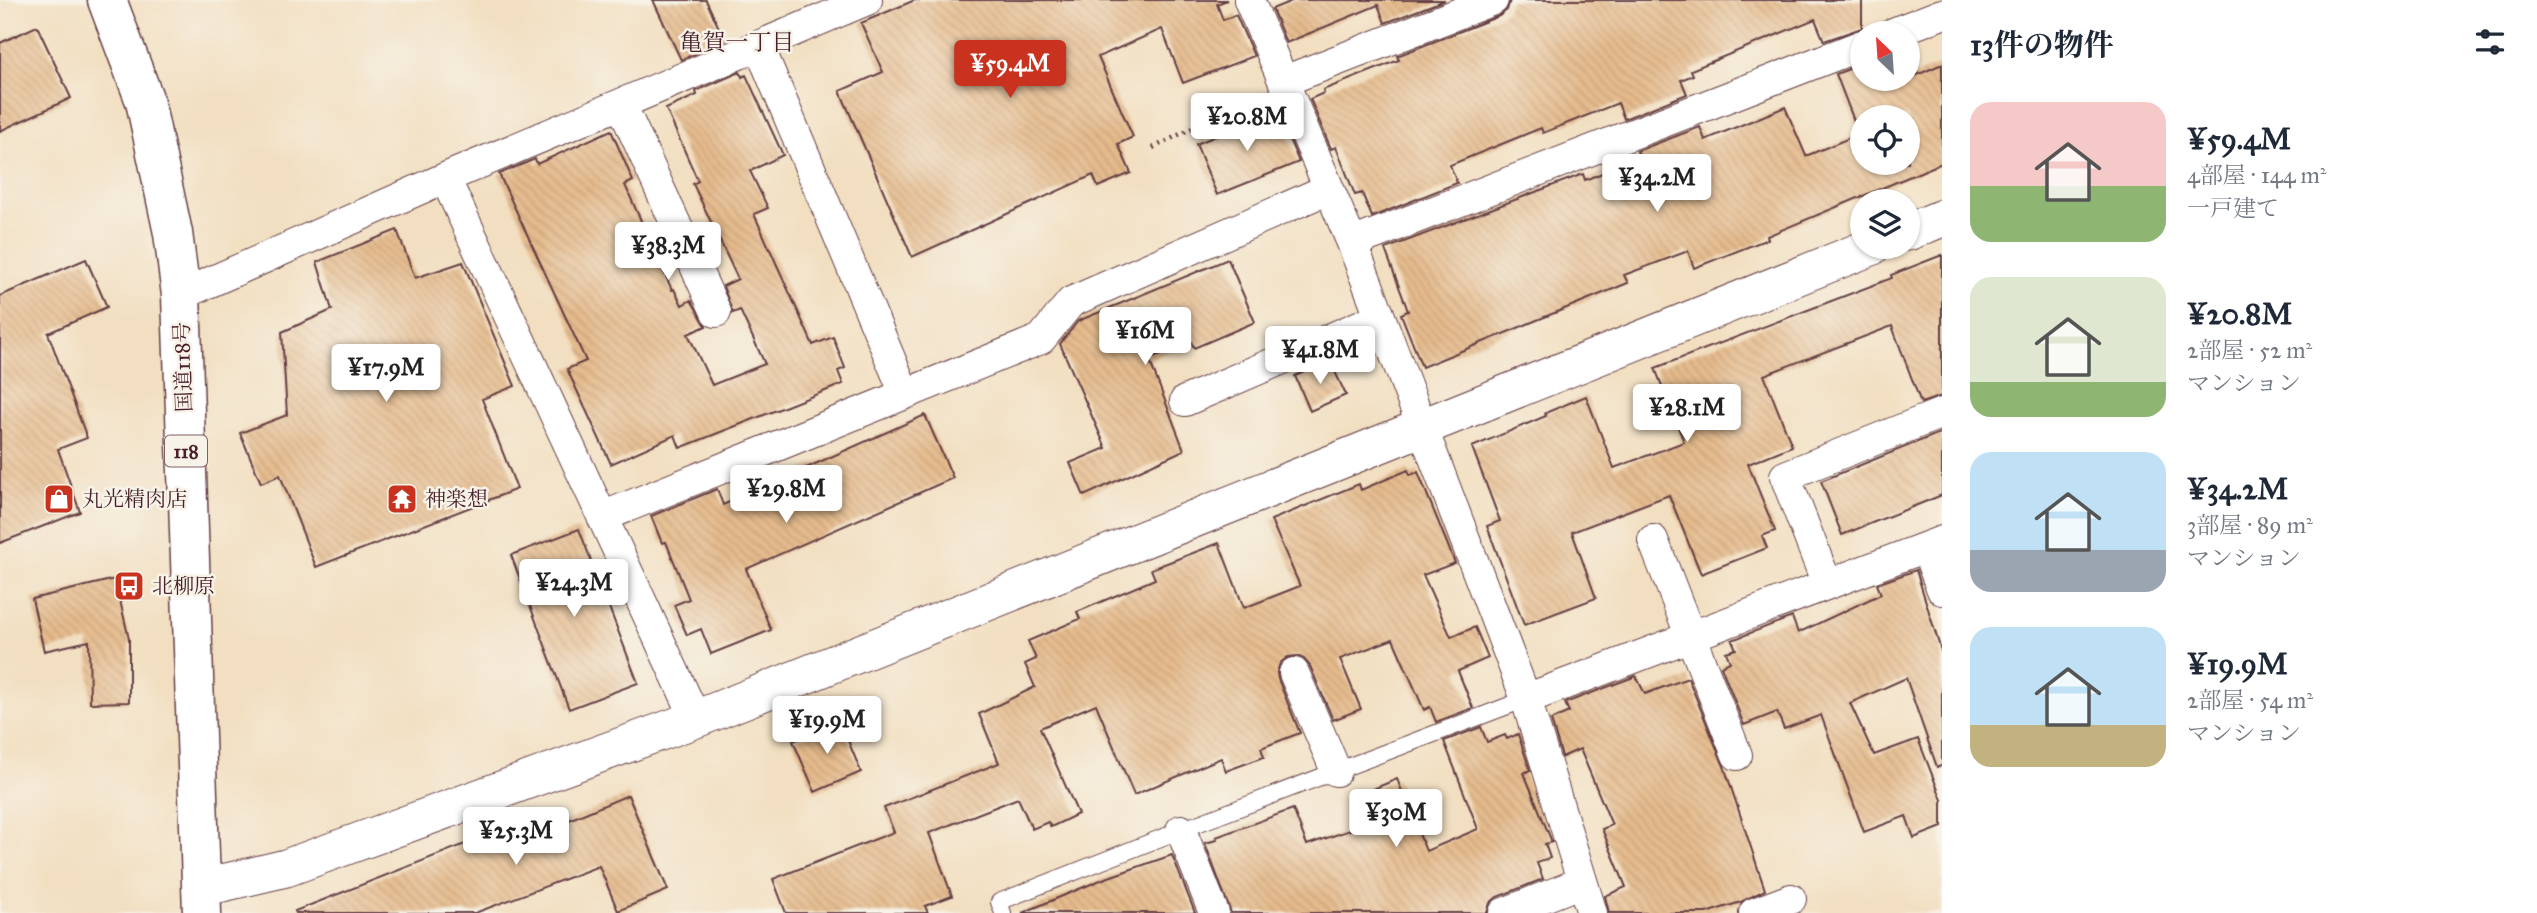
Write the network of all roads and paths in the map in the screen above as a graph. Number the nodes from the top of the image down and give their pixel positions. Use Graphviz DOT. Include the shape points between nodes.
graph roads {
  1 [pos="107,0"];
  2 [pos="865,0"];
  3 [pos="1249,0"];
  4 [pos="1493,0"];
  5 [pos="1942,15"];
  6 [pos="1920,23"];
  7 [pos="759,46"];
  8 [pos="1850,50"];
  9 [pos="1284,81"];
  10 [pos="621,104"];
  11 [pos="1153,148"];
  12 [pos="445,178"];
  13 [pos="1328,189"];
  14 [pos="1942,218"];
  15 [pos="1920,227"];
  16 [pos="1352,243"];
  17 [pos="1850,255"];
  18 [pos="181,295"];
  19 [pos="716,312"];
  20 [pos="1380,317"];
  21 [pos="905,394"];
  22 [pos="1185,401"];
  23 [pos="1942,413"];
  24 [pos="1420,426"];
  25 [pos="602,517"];
  26 [pos="1653,540"];
  27 [pos="1934,544"];
  28 [pos="1827,584"];
  29 [pos="1942,590"];
  30 [pos="1691,634"];
  31 [pos="1294,673"];
  32 [pos="1525,699"];
  33 [pos="696,719"];
  34 [pos="1737,755"];
  35 [pos="1336,771"];
  36 [pos="1181,830"];
  37 [pos="1582,882"];
  38 [pos="1791,899"];
  39 [pos="201,900"];
  40 [pos="1003,913"];
  41 [pos="1214,913"];
  42 [pos="1504,913"];
  43 [pos="1592,913"];
  44 [pos="1754,913"];
  1 -- 18 [label="highway, 国道118号 / 118" via="145,101"];
  2 -- 7 [label="street"];
  3 -- 9 [label="street"];
  4 -- 9 [label="street"];
  5 -- 6 [label="street"];
  7 -- 10 [label="street"];
  7 -- 21 [label="street"];
  8 -- 16 [label="street"];
  9 -- 11 [label="path"];
  9 -- 13 [label="street"];
  10 -- 12 [label="street"];
  10 -- 19 [label="street"];
  12 -- 18 [label="street"];
  12 -- 25 [label="street"];
  13 -- 16 [label="street"];
  13 -- 21 [label="street" via="1071,303 1041,339"];
  14 -- 15 [label="street"];
  16 -- 20 [label="street"];
  17 -- 24 [label="street"];
  18 -- 39 [label="highway, 国道118号 / 118"];
  20 -- 22 [label="street"];
  20 -- 24 [label="street"];
  21 -- 25 [label="street"];
  23 -- 28 [label="street" via="1785,476"];
  24 -- 32 [label="street"];
  24 -- 33 [label="street"];
  25 -- 33 [label="street"];
  26 -- 30 [label="street"];
  27 -- 28 [label="street"];
  27 -- 29 [label="street"];
  28 -- 30 [label="street"];
  30 -- 32 [label="street"];
  30 -- 34 [label="street"];
  31 -- 35 [label="street"];
  32 -- 35 [label="lane"];
  32 -- 37 [label="street"];
  33 -- 39 [label="street"];
  35 -- 36 [label="lane"];
  36 -- 40 [label="lane" via="999,902"];
  36 -- 41 [label="street"];
  37 -- 42 [label="street"];
  37 -- 43 [label="street"];
  38 -- 44 [label="street"];
}
